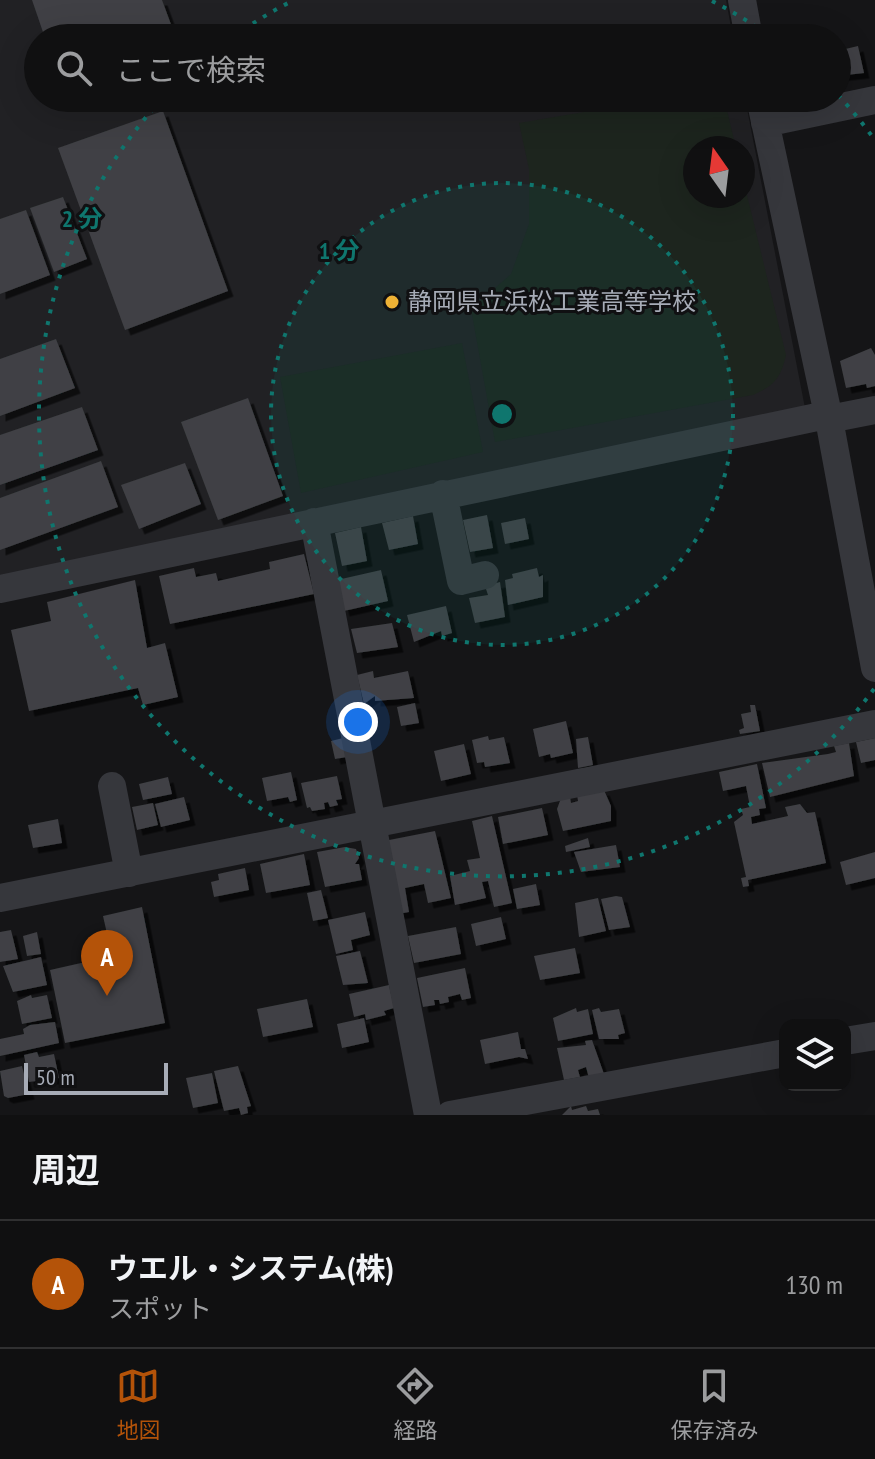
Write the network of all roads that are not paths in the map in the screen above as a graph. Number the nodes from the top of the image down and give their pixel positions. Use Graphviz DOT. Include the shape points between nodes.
graph roads {
  1 [pos="742,0"];
  2 [pos="746,24"];
  3 [pos="875,100"];
  4 [pos="851,102"];
  5 [pos="762,112"];
  6 [pos="875,410"];
  7 [pos="829,419"];
  8 [pos="443,494"];
  9 [pos="314,522"];
  10 [pos="485,575"];
  11 [pos="0,589"];
  12 [pos="875,668"];
  13 [pos="875,724"];
  14 [pos="112,786"];
  15 [pos="372,822"];
  16 [pos="129,873"];
  17 [pos="0,898"];
  18 [pos="875,1036"];
  19 [pos="851,1040"];
  20 [pos="779,1054"];
  21 [pos="428,1115"];
  22 [pos="450,1115"];
  1 -- 2 [label="street"];
  3 -- 4 [label="street"];
  5 -- 7 [label="street"];
  6 -- 7 [label="street"];
  7 -- 8 [label="street" via="817,417"];
  7 -- 12 [label="street"];
  8 -- 9 [label="street"];
  8 -- 10 [label="street" via="461,581"];
  9 -- 11 [label="street"];
  9 -- 15 [label="street"];
  13 -- 15 [label="street"];
  14 -- 16 [label="street"];
  15 -- 16 [label="street"];
  15 -- 21 [label="street"];
  16 -- 17 [label="street"];
  18 -- 19 [label="street"];
  20 -- 22 [label="street"];
}
